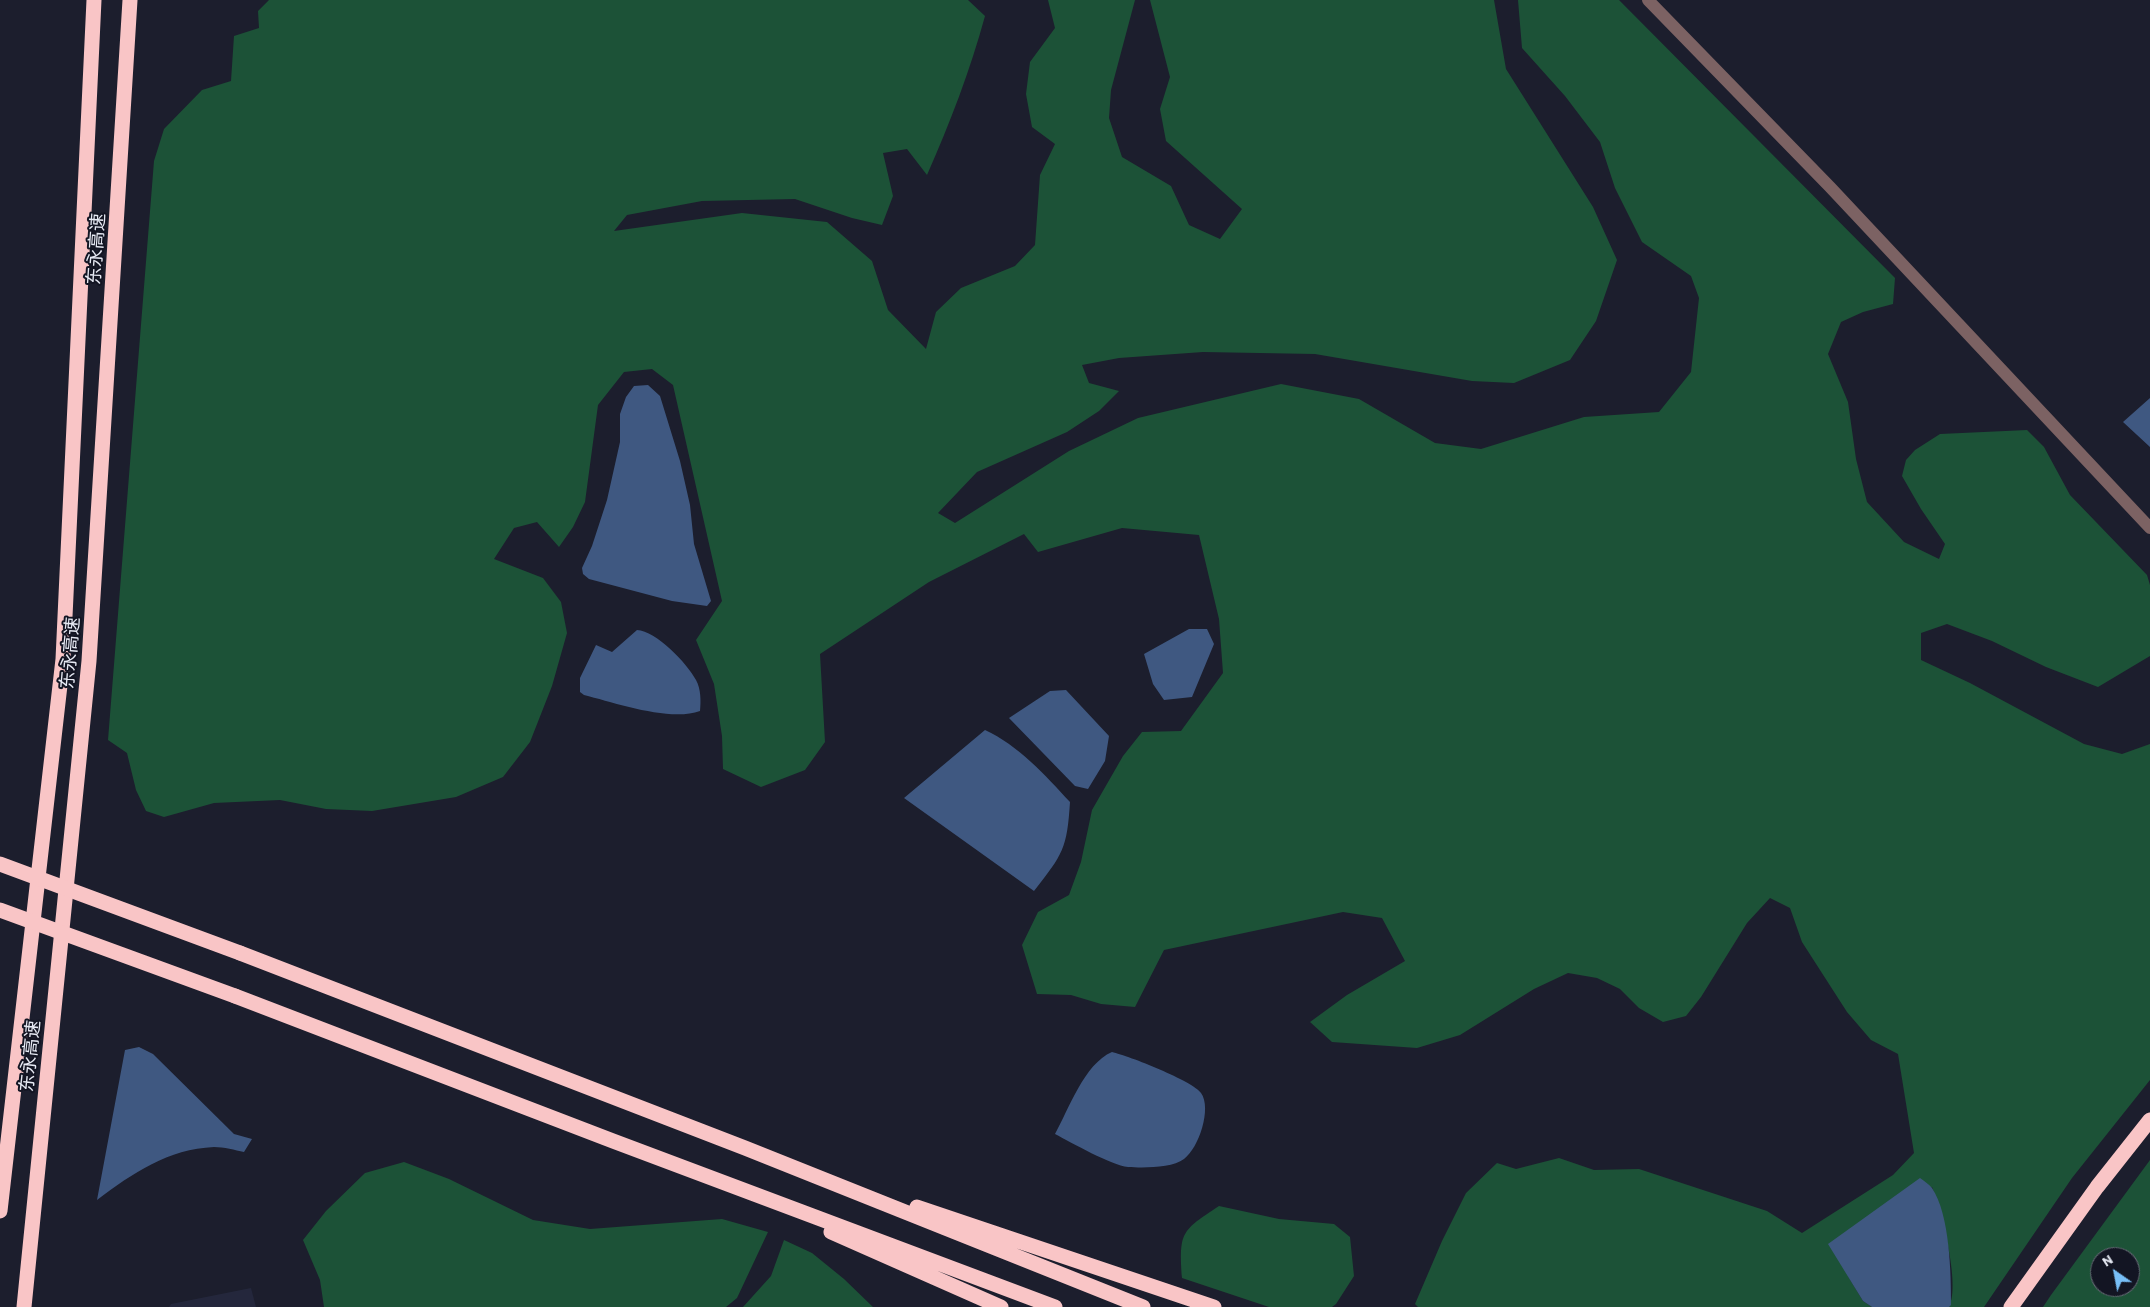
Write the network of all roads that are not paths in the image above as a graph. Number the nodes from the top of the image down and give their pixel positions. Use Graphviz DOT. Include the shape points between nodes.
graph roads {
  1 [pos="94,0"];
  2 [pos="130,0"];
  3 [pos="1648,0"];
  4 [pos="2150,528"];
  5 [pos="0,864"];
  6 [pos="0,910"];
  7 [pos="2150,1120"];
  8 [pos="745,1148"];
  9 [pos="686,1167"];
  10 [pos="0,1211"];
  11 [pos="2053,1250"];
  12 [pos="24,1307"];
  13 [pos="1001,1307"];
  14 [pos="1055,1307"];
  15 [pos="1143,1307"];
  16 [pos="1214,1307"];
  17 [pos="2011,1307"];
  18 [pos="2019,1307"];
  1 -- 10 [label="highway, 东永高速" via="63,659"];
  2 -- 12 [label="highway, 东永高速" via="88,661"];
  3 -- 4 [label="street" via="1830,186"];
  5 -- 8 [label="highway, bridge"];
  6 -- 9 [label="highway, bridge"];
  7 -- 11 [label="highway"];
  8 -- 15 [label="highway"];
  8 -- 16 [label="highway"];
  9 -- 13 [label="highway"];
  9 -- 14 [label="highway"];
  11 -- 17 [label="highway"];
  11 -- 18 [label="highway"];
}
